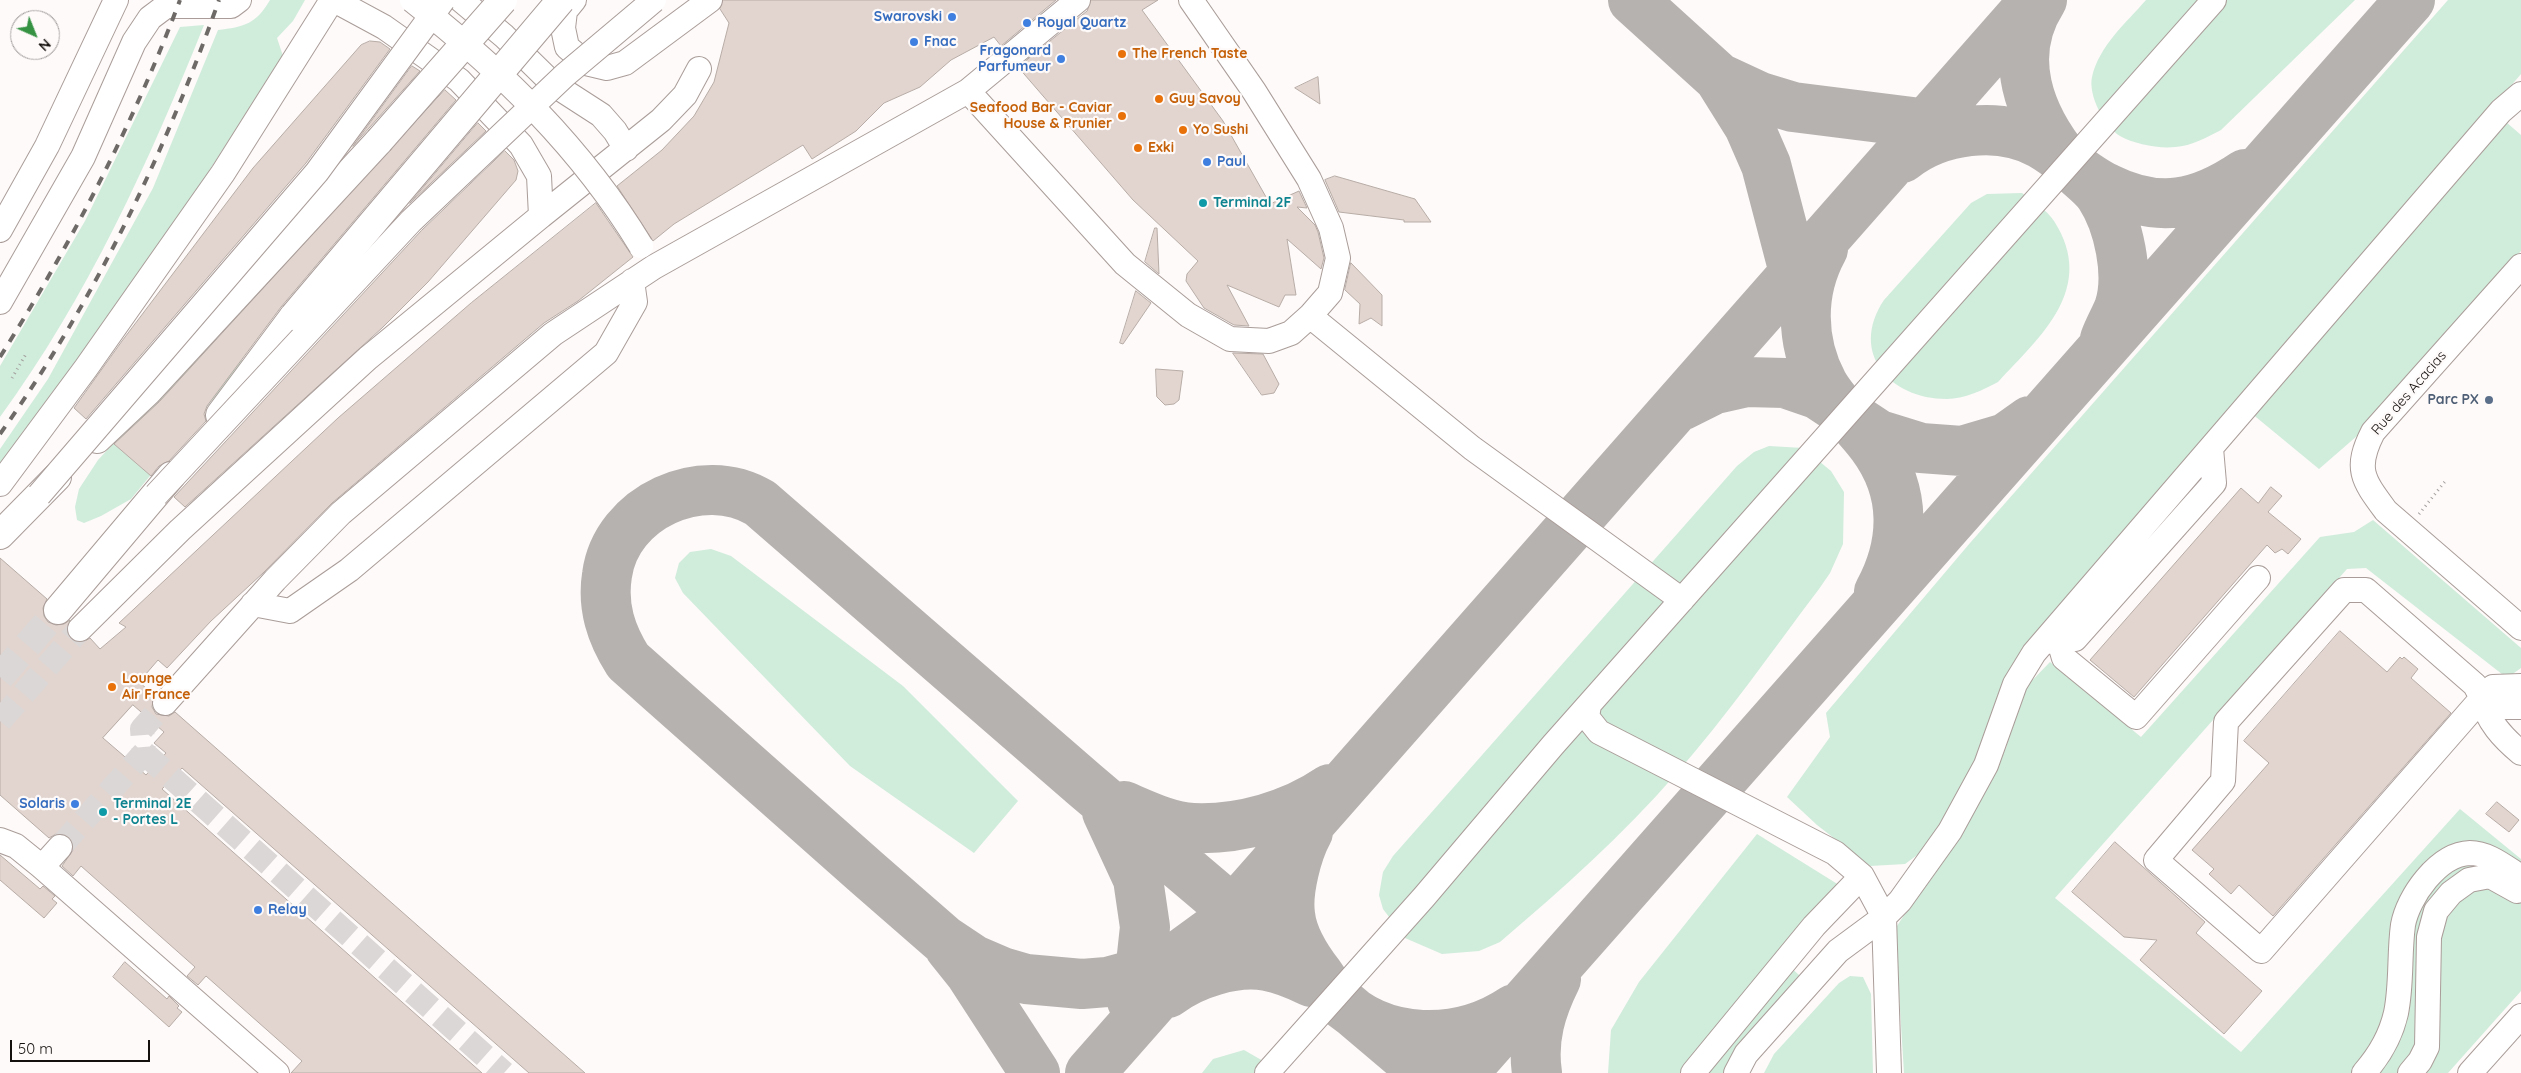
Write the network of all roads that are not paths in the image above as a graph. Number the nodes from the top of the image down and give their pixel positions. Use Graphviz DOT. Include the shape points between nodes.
graph roads {
  1 [pos="116,0"];
  2 [pos="239,0"];
  3 [pos="333,0"];
  4 [pos="412,0"];
  5 [pos="431,0"];
  6 [pos="443,0"];
  7 [pos="461,0"];
  8 [pos="503,0"];
  9 [pos="561,0"];
  10 [pos="574,0"];
  11 [pos="654,0"];
  12 [pos="670,0"];
  13 [pos="710,0"];
  14 [pos="1078,0"];
  15 [pos="1191,0"];
  16 [pos="2214,0"];
  17 [pos="699,69"];
  18 [pos="968,91"];
  19 [pos="2521,94"];
  20 [pos="626,148"];
  21 [pos="541,216"];
  22 [pos="414,218"];
  23 [pos="0,230"];
  24 [pos="654,266"];
  25 [pos="2521,266"];
  26 [pos="632,281"];
  27 [pos="213,294"];
  28 [pos="0,302"];
  29 [pos="1310,316"];
  30 [pos="2210,448"];
  31 [pos="0,484"];
  32 [pos="38,495"];
  33 [pos="156,495"];
  34 [pos="0,535"];
  35 [pos="2258,578"];
  36 [pos="1682,600"];
  37 [pos="253,604"];
  38 [pos="58,610"];
  39 [pos="2521,628"];
  40 [pos="80,629"];
  41 [pos="2059,641"];
  42 [pos="2521,686"];
  43 [pos="2482,698"];
  44 [pos="165,703"];
  45 [pos="1589,705"];
  46 [pos="2521,707"];
  47 [pos="2521,753"];
  48 [pos="0,840"];
  49 [pos="60,848"];
  50 [pos="42,867"];
  51 [pos="1862,876"];
  52 [pos="2521,878"];
  53 [pos="2521,893"];
  54 [pos="1884,917"];
  55 [pos="2521,1016"];
  56 [pos="277,1073"];
  57 [pos="1267,1073"];
  58 [pos="1693,1073"];
  59 [pos="1736,1073"];
  60 [pos="1889,1073"];
  61 [pos="2364,1073"];
  62 [pos="2410,1073"];
  63 [pos="2470,1073"];
  1 -- 23 [label="lane" via="48,146"];
  2 -- 28 [label="lane" via="231,6 166,6 150,18 134,42 82,157"];
  3 -- 21 [label="lane" via="384,27 459,80 473,94 521,145 539,176"];
  3 -- 31 [label="lane" via="223,173"];
  4 -- 24 [label="lane, bridge" via="513,87 567,142 615,203"];
  5 -- 27 [label="lane, bridge" via="360,99 243,247"];
  6 -- 27 [label="lane, bridge" via="317,172"];
  7 -- 20 [label="lane" via="553,84 601,115"];
  8 -- 32 [label="main road, bridge" via="379,141 148,391"];
  9 -- 33 [label="main road, bridge" via="294,316"];
  10 -- 13 [label="lane" via="564,11 563,28 568,47 586,63 607,68 626,63"];
  11 -- 22 [label="lane, bridge" via="565,75"];
  12 -- 22 [label="lane, bridge" via="572,80 434,210"];
  14 -- 18 [label="lane"];
  15 -- 29 [label="lane" via="1254,91 1309,179 1331,228 1338,258 1330,293"];
  16 -- 36 [label="lane"];
  17 -- 20 [label="lane" via="685,95 661,120"];
  18 -- 24 [label="lane"];
  18 -- 29 [label="lane" via="1125,264 1188,315 1230,339 1269,340 1291,333"];
  19 -- 30 [label="lane" via="2501,111"];
  20 -- 21 [label="lane"];
  21 -- 40 [label="lane" via="368,358 180,530"];
  22 -- 33 [label="lane, bridge"];
  24 -- 26 [label="lane"];
  25 -- 39 [label="lane, Rue des Acacias" via="2374,432 2366,446 2362,470 2371,491 2386,511"];
  26 -- 37 [label="lane" via="553,334 341,513"];
  26 -- 37 [label="lane" via="635,302 606,353 349,570 290,611"];
  27 -- 32 [label="lane, bridge"];
  29 -- 36 [label="lane" via="1472,448"];
  30 -- 41 [label="lane"];
  30 -- 41 [label="lane" via="2214,483"];
  32 -- 34 [label="main road"];
  33 -- 38 [label="main road"];
  35 -- 41 [label="lane" via="2136,717 2064,658"];
  36 -- 45 [label="lane"];
  37 -- 44 [label="lane"];
  41 -- 54 [label="lane" via="2015,684 1986,765 1950,831"];
  42 -- 43 [label="lane" via="2493,687"];
  43 -- 43 [label="lane" via="2261,951 2156,860 2223,781 2226,722 2344,590 2366,590 2475,685"];
  43 -- 46 [label="lane" via="2502,707"];
  43 -- 47 [label="lane" via="2485,711 2503,738"];
  45 -- 51 [label="lane" via="1587,717 1599,732 1835,853"];
  45 -- 57 [label="lane"];
  48 -- 50 [label="lane" via="16,846"];
  49 -- 50 [label="lane"];
  50 -- 56 [label="lane"];
  51 -- 54 [label="lane"];
  51 -- 58 [label="lane" via="1814,926"];
  52 -- 61 [label="lane" via="2489,857 2469,853 2439,867 2426,879 2407,908 2396,1013 2380,1052"];
  53 -- 62 [label="lane" via="2490,876 2470,880 2450,893 2436,911 2429,937 2426,973 2427,1047"];
  54 -- 59 [label="lane" via="1838,951 1746,1054"];
  54 -- 60 [label="lane"];
  55 -- 63 [label="lane"];
}
